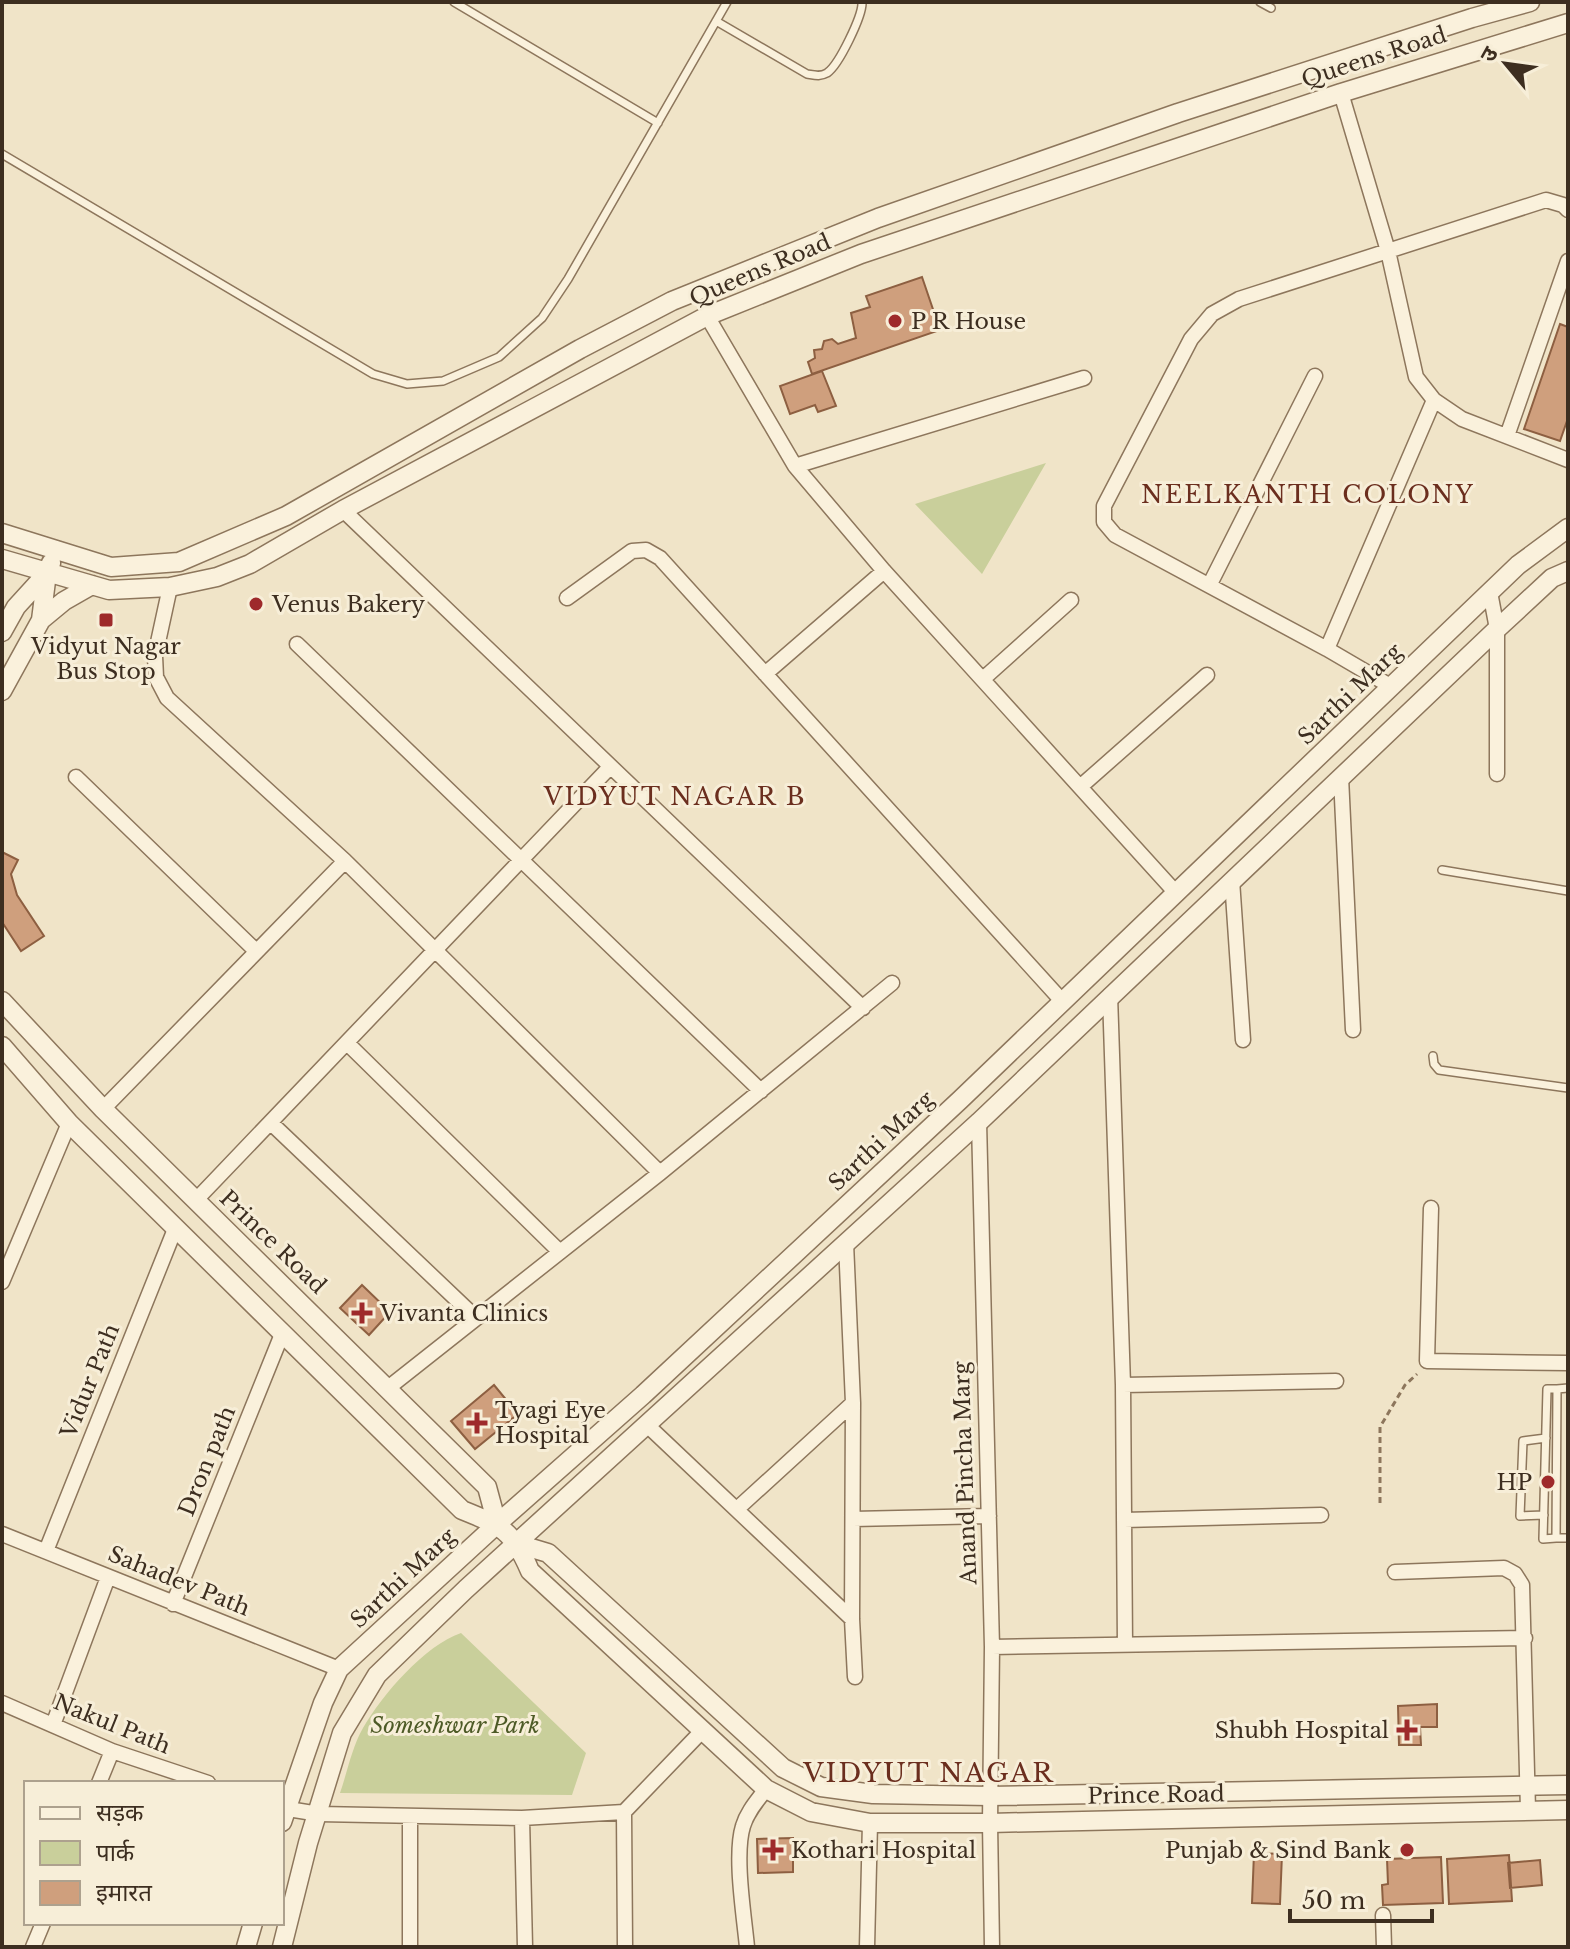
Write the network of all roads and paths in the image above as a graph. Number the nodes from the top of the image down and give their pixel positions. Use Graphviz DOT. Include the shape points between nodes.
graph roads {
  1 [pos="454,2"];
  2 [pos="715,2"];
  3 [pos="862,2"];
  4 [pos="1260,2"];
  5 [pos="1530,2"];
  6 [pos="726,5"];
  7 [pos="1271,8"];
  8 [pos="716,21"];
  9 [pos="1568,23"];
  10 [pos="1341,93"];
  11 [pos="658,123"];
  12 [pos="2,154"];
  13 [pos="1568,210"];
  14 [pos="1388,251"];
  15 [pos="1568,261"];
  16 [pos="707,316"];
  17 [pos="543,370"];
  18 [pos="1315,376"];
  19 [pos="1084,378"];
  20 [pos="559,395"];
  21 [pos="1434,400"];
  22 [pos="1507,436"];
  23 [pos="1568,460"];
  24 [pos="795,466"];
  25 [pos="343,510"];
  26 [pos="1568,528"];
  27 [pos="2,533"];
  28 [pos="57,550"];
  29 [pos="2,559"];
  30 [pos="884,571"];
  31 [pos="1568,571"];
  32 [pos="47,573"];
  33 [pos="1210,584"];
  34 [pos="92,585"];
  35 [pos="170,587"];
  36 [pos="1490,592"];
  37 [pos="567,598"];
  38 [pos="1071,600"];
  39 [pos="41,620"];
  40 [pos="1497,629"];
  41 [pos="2,632"];
  42 [pos="297,644"];
  43 [pos="1327,649"];
  44 [pos="765,674"];
  45 [pos="1207,675"];
  46 [pos="983,679"];
  47 [pos="1392,687"];
  48 [pos="2,691"];
  49 [pos="610,767"];
  50 [pos="1497,774"];
  51 [pos="76,777"];
  52 [pos="1341,777"];
  53 [pos="1080,787"];
  54 [pos="521,858"];
  55 [pos="345,861"];
  56 [pos="1442,870"];
  57 [pos="1232,880"];
  58 [pos="1568,891"];
  59 [pos="1177,894"];
  60 [pos="435,950"];
  61 [pos="256,951"];
  62 [pos="1090,976"];
  63 [pos="892,983"];
  64 [pos="1110,995"];
  65 [pos="2,1001"];
  66 [pos="1063,1002"];
  67 [pos="863,1008"];
  68 [pos="1353,1030"];
  69 [pos="1243,1040"];
  70 [pos="347,1043"];
  71 [pos="2,1046"];
  72 [pos="1433,1056"];
  73 [pos="1568,1088"];
  74 [pos="761,1091"];
  75 [pos="960,1100"];
  76 [pos="103,1109"];
  77 [pos="979,1122"];
  78 [pos="69,1123"];
  79 [pos="271,1123"];
  80 [pos="660,1173"];
  81 [pos="196,1200"];
  82 [pos="1431,1208"];
  83 [pos="175,1229"];
  84 [pos="810,1240"];
  85 [pos="846,1243"];
  86 [pos="559,1251"];
  87 [pos="829,1259"];
  88 [pos="2,1282"];
  89 [pos="475,1317"];
  90 [pos="282,1334"];
  91 [pos="1432,1361"];
  92 [pos="1568,1363"];
  93 [pos="1336,1381"];
  94 [pos="1123,1385"];
  95 [pos="388,1388"];
  96 [pos="1568,1388"];
  97 [pos="1557,1389"];
  98 [pos="853,1403"];
  99 [pos="647,1425"];
  100 [pos="1546,1438"];
  101 [pos="1380,1503"];
  102 [pos="737,1509"];
  103 [pos="1321,1515"];
  104 [pos="1544,1515"];
  105 [pos="989,1516"];
  106 [pos="853,1519"];
  107 [pos="1124,1520"];
  108 [pos="497,1524"];
  109 [pos="2,1534"];
  110 [pos="1556,1538"];
  111 [pos="1568,1538"];
  112 [pos="518,1544"];
  113 [pos="46,1551"];
  114 [pos="1395,1572"];
  115 [pos="108,1577"];
  116 [pos="173,1604"];
  117 [pos="852,1619"];
  118 [pos="1525,1638"];
  119 [pos="1125,1645"];
  120 [pos="992,1647"];
  121 [pos="339,1669"];
  122 [pos="855,1677"];
  123 [pos="2,1703"];
  124 [pos="53,1725"];
  125 [pos="703,1730"];
  126 [pos="112,1751"];
  127 [pos="100,1781"];
  128 [pos="202,1781"];
  129 [pos="1568,1785"];
  130 [pos="1528,1786"];
  131 [pos="766,1789"];
  132 [pos="990,1796"];
  133 [pos="284,1810"];
  134 [pos="1528,1810"];
  135 [pos="1568,1810"];
  136 [pos="624,1812"];
  137 [pos="284,1813"];
  138 [pos="319,1814"];
  139 [pos="410,1816"];
  140 [pos="522,1818"];
  141 [pos="870,1823"];
  142 [pos="990,1823"];
  143 [pos="1383,1915"];
  144 [pos="42,1925"];
  145 [pos="252,1925"];
  146 [pos="33,1947"];
  147 [pos="246,1947"];
  148 [pos="282,1947"];
  149 [pos="410,1947"];
  150 [pos="525,1947"];
  151 [pos="625,1947"];
  152 [pos="747,1947"];
  153 [pos="867,1947"];
  154 [pos="992,1947"];
  155 [pos="1384,1947"];
  1 -- 11 [label="lane"];
  2 -- 6 [label="lane"];
  3 -- 8 [label="lane" via="862,13 834,66 817,76"];
  4 -- 7 [label="lane"];
  5 -- 17 [label="street, Queens Road" via="1178,113 878,218 672,301"];
  6 -- 8 [label="lane"];
  8 -- 11 [label="lane"];
  9 -- 10 [label="street, Queens Road"];
  10 -- 14 [label="street"];
  10 -- 16 [label="street, Queens Road" via="861,254"];
  11 -- 12 [label="lane" via="542,318 499,357 443,381 407,384 362,367"];
  13 -- 14 [label="street" via="1546,200"];
  14 -- 21 [label="street" via="1416,377"];
  14 -- 33 [label="street" via="1239,299 1212,314 1191,339 1104,506 1104,522 1115,535"];
  15 -- 22 [label="street"];
  16 -- 20 [label="street, Queens Road"];
  16 -- 24 [label="street"];
  17 -- 20 [label="street"];
  17 -- 28 [label="street, Queens Road" via="286,516 179,562 111,567"];
  18 -- 33 [label="street"];
  19 -- 24 [label="street"];
  20 -- 25 [label="street, Queens Road"];
  21 -- 22 [label="street" via="1462,419"];
  21 -- 43 [label="street"];
  22 -- 23 [label="street"];
  24 -- 30 [label="street"];
  25 -- 35 [label="street, Queens Road" via="250,564"];
  25 -- 49 [label="street"];
  26 -- 36 [label="street, Sarthi Marg"];
  27 -- 28 [label="street, Queens Road"];
  28 -- 32 [label="street"];
  29 -- 32 [label="street, Queens Road"];
  30 -- 44 [label="street"];
  30 -- 46 [label="street"];
  31 -- 40 [label="street" via="1552,578"];
  32 -- 34 [label="street, Queens Road"];
  32 -- 39 [label="street"];
  32 -- 41 [label="street" via="16,607"];
  33 -- 43 [label="street"];
  34 -- 35 [label="street, Queens Road" via="109,590"];
  34 -- 39 [label="street"];
  35 -- 55 [label="street" via="155,656 156,677 167,698"];
  36 -- 40 [label="street"];
  36 -- 47 [label="street, Sarthi Marg"];
  37 -- 44 [label="street" via="632,551 646,550 660,558"];
  38 -- 46 [label="street"];
  39 -- 48 [label="street"];
  40 -- 50 [label="street"];
  40 -- 52 [label="street"];
  42 -- 54 [label="street"];
  43 -- 47 [label="street"];
  44 -- 66 [label="street"];
  45 -- 53 [label="street"];
  46 -- 53 [label="street"];
  47 -- 59 [label="street, Sarthi Marg"];
  49 -- 54 [label="street"];
  49 -- 67 [label="street"];
  51 -- 61 [label="street"];
  52 -- 57 [label="street"];
  52 -- 68 [label="street"];
  53 -- 59 [label="street"];
  54 -- 60 [label="street"];
  54 -- 74 [label="street"];
  55 -- 60 [label="street"];
  55 -- 61 [label="street"];
  56 -- 58 [label="lane"];
  57 -- 64 [label="street"];
  57 -- 69 [label="street"];
  59 -- 62 [label="street, Sarthi Marg"];
  60 -- 70 [label="street"];
  60 -- 80 [label="street"];
  61 -- 76 [label="street"];
  62 -- 64 [label="street"];
  62 -- 66 [label="street, Sarthi Marg"];
  63 -- 67 [label="street"];
  64 -- 77 [label="street"];
  64 -- 94 [label="street"];
  65 -- 76 [label="street, Prince Road"];
  66 -- 75 [label="street, Sarthi Marg"];
  67 -- 74 [label="street"];
  70 -- 79 [label="street"];
  70 -- 86 [label="street"];
  71 -- 78 [label="street, Prince Road"];
  72 -- 73 [label="lane" via="1439,1070"];
  74 -- 80 [label="street"];
  75 -- 77 [label="street"];
  75 -- 84 [label="street, Sarthi Marg"];
  76 -- 81 [label="street, Prince Road"];
  77 -- 85 [label="street"];
  77 -- 105 [label="street, Anand Pincha Marg"];
  78 -- 83 [label="street, Prince Road"];
  78 -- 88 [label="street"];
  79 -- 81 [label="street"];
  79 -- 89 [label="street"];
  80 -- 86 [label="street"];
  81 -- 95 [label="street, Prince Road"];
  82 -- 91 [label="street" via="1427,1361"];
  83 -- 90 [label="street, Prince Road"];
  83 -- 113 [label="street, Vidur Path"];
  84 -- 87 [label="street"];
  84 -- 108 [label="street, Sarthi Marg"];
  85 -- 87 [label="street"];
  85 -- 98 [label="street"];
  86 -- 89 [label="street"];
  87 -- 99 [label="street"];
  89 -- 95 [label="street"];
  90 -- 108 [label="street, Prince Road" via="462,1510"];
  90 -- 116 [label="street, Dron path"];
  91 -- 92 [label="street"];
  91 -- 101 [label="path" via="1405,1385 1380,1427"];
  93 -- 94 [label="street"];
  94 -- 107 [label="street"];
  95 -- 108 [label="street, Prince Road" via="487,1487"];
  96 -- 97 [label="lane"];
  97 -- 100 [label="lane" via="1547,1389"];
  97 -- 110 [label="lane"];
  98 -- 102 [label="street"];
  98 -- 106 [label="street"];
  99 -- 102 [label="street"];
  99 -- 112 [label="street"];
  100 -- 104 [label="lane"];
  100 -- 104 [label="lane" via="1523,1441 1520,1516"];
  102 -- 117 [label="street"];
  103 -- 107 [label="street"];
  104 -- 110 [label="lane" via="1543,1539"];
  105 -- 106 [label="street"];
  105 -- 120 [label="street, Anand Pincha Marg"];
  106 -- 117 [label="street"];
  107 -- 119 [label="street"];
  108 -- 112 [label="street, Prince Road"];
  108 -- 121 [label="street, Sarthi Marg"];
  109 -- 113 [label="street, Sahadev Path"];
  110 -- 111 [label="lane"];
  112 -- 125 [label="street, Prince Road" via="530,1571"];
  112 -- 132 [label="street, Prince Road" via="548,1553 783,1768 821,1787 873,1794"];
  112 -- 138 [label="street" via="377,1675 342,1733"];
  113 -- 115 [label="street, Sahadev Path"];
  114 -- 118 [label="street" via="1504,1568 1522,1585"];
  115 -- 116 [label="street, Sahadev Path"];
  115 -- 124 [label="street"];
  116 -- 121 [label="street, Sahadev Path"];
  117 -- 122 [label="street"];
  118 -- 119 [label="street"];
  118 -- 130 [label="street"];
  119 -- 120 [label="street"];
  120 -- 132 [label="street, Anand Pincha Marg"];
  121 -- 133 [label="street, Sarthi Marg"];
  123 -- 124 [label="street, Nakul Path"];
  124 -- 126 [label="street, Nakul Path"];
  125 -- 131 [label="street, Prince Road"];
  125 -- 136 [label="street"];
  126 -- 127 [label="street"];
  126 -- 128 [label="street, Nakul Path"];
  129 -- 130 [label="street, Prince Road"];
  130 -- 132 [label="street, Prince Road"];
  130 -- 134 [label="street"];
  131 -- 141 [label="street, Prince Road" via="811,1812"];
  131 -- 152 [label="street" via="749,1810 739,1849"];
  132 -- 142 [label="street, Anand Pincha Marg"];
  134 -- 135 [label="street, Prince Road"];
  134 -- 142 [label="street, Prince Road"];
  136 -- 140 [label="street"];
  136 -- 151 [label="street"];
  137 -- 138 [label="street"];
  138 -- 139 [label="street"];
  138 -- 148 [label="street"];
  139 -- 140 [label="street"];
  139 -- 149 [label="street"];
  140 -- 150 [label="street"];
  141 -- 142 [label="street, Prince Road"];
  141 -- 153 [label="street"];
  142 -- 154 [label="street, Anand Pincha Marg"];
  143 -- 155 [label="street"];
  144 -- 146 [label="street"];
  145 -- 147 [label="street"];
}
